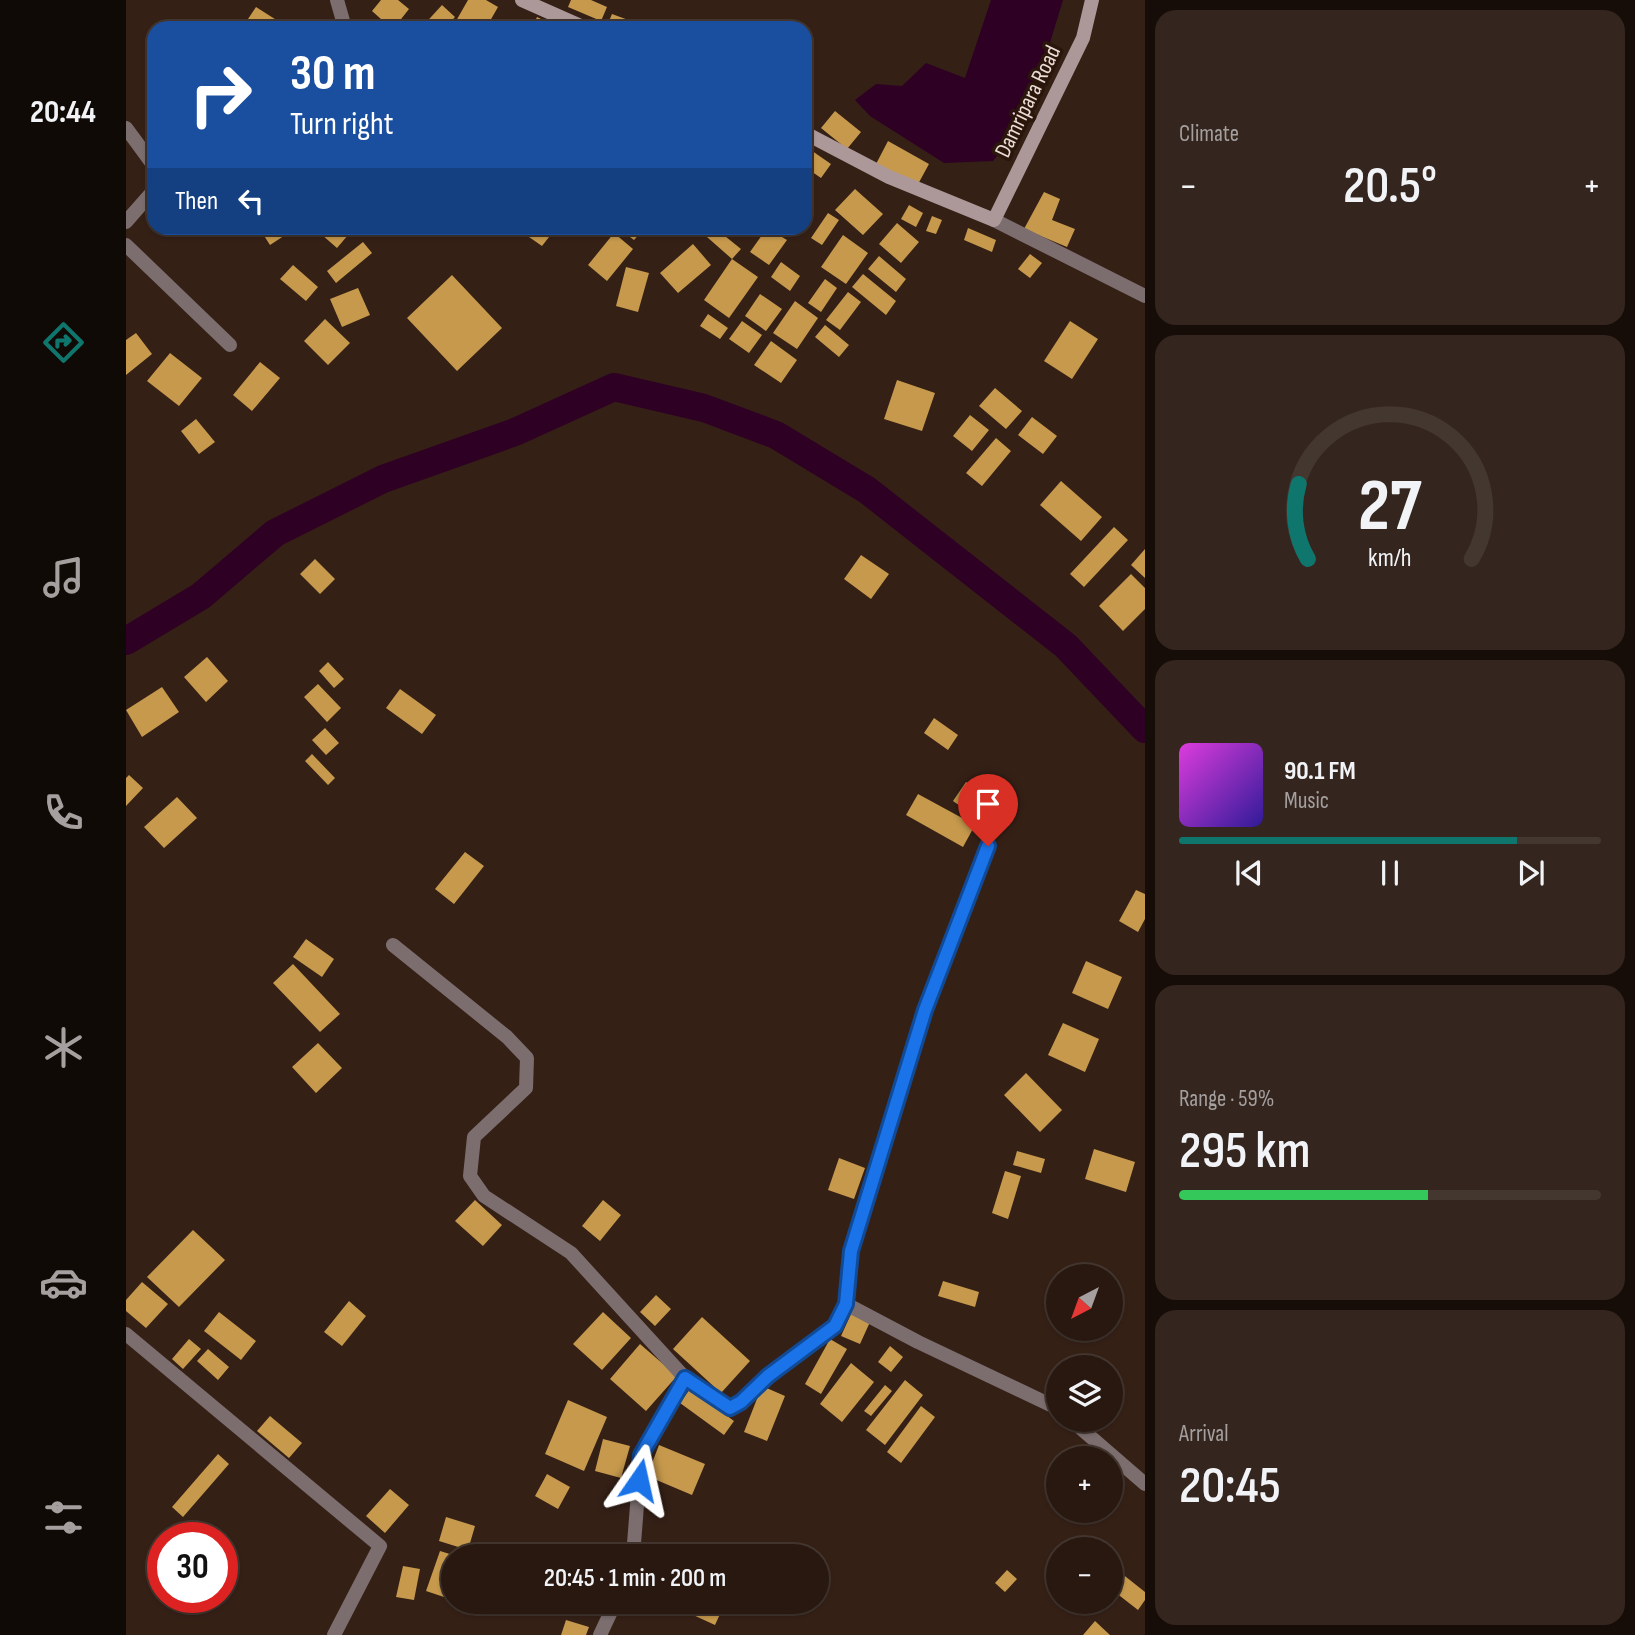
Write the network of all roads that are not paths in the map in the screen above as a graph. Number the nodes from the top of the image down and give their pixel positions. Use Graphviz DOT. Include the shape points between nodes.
graph roads {
  1 [pos="337,0"];
  2 [pos="522,0"];
  3 [pos="1092,0"];
  4 [pos="343,21"];
  5 [pos="569,21"];
  6 [pos="126,128"];
  7 [pos="812,137"];
  8 [pos="147,156"];
  9 [pos="147,198"];
  10 [pos="994,220"];
  11 [pos="126,222"];
  12 [pos="126,246"];
  13 [pos="1145,296"];
  14 [pos="230,345"];
  15 [pos="988,846"];
  16 [pos="393,945"];
  17 [pos="846,1304"];
  18 [pos="126,1334"];
  19 [pos="685,1378"];
  20 [pos="1046,1403"];
  21 [pos="1085,1432"];
  22 [pos="1145,1484"];
  23 [pos="634,1544"];
  24 [pos="610,1614"];
  25 [pos="334,1635"];
  26 [pos="600,1635"];
  1 -- 4 [label="street"];
  2 -- 5 [label="main road"];
  3 -- 10 [label="main road, Damripara Road" via="1083,38"];
  6 -- 8 [label="street"];
  7 -- 10 [label="main road" via="889,177"];
  9 -- 11 [label="street"];
  10 -- 13 [label="street"];
  12 -- 14 [label="street"];
  15 -- 17 [label="street" via="925,1010 851,1251"];
  16 -- 19 [label="street" via="527,1058 526,1088 474,1137 470,1176 484,1196 571,1253"];
  17 -- 19 [label="street" via="835,1326 730,1408"];
  17 -- 20 [label="street"];
  18 -- 25 [label="street" via="380,1546"];
  19 -- 23 [label="street" via="641,1455"];
  21 -- 22 [label="street"];
  24 -- 26 [label="street"];
}
